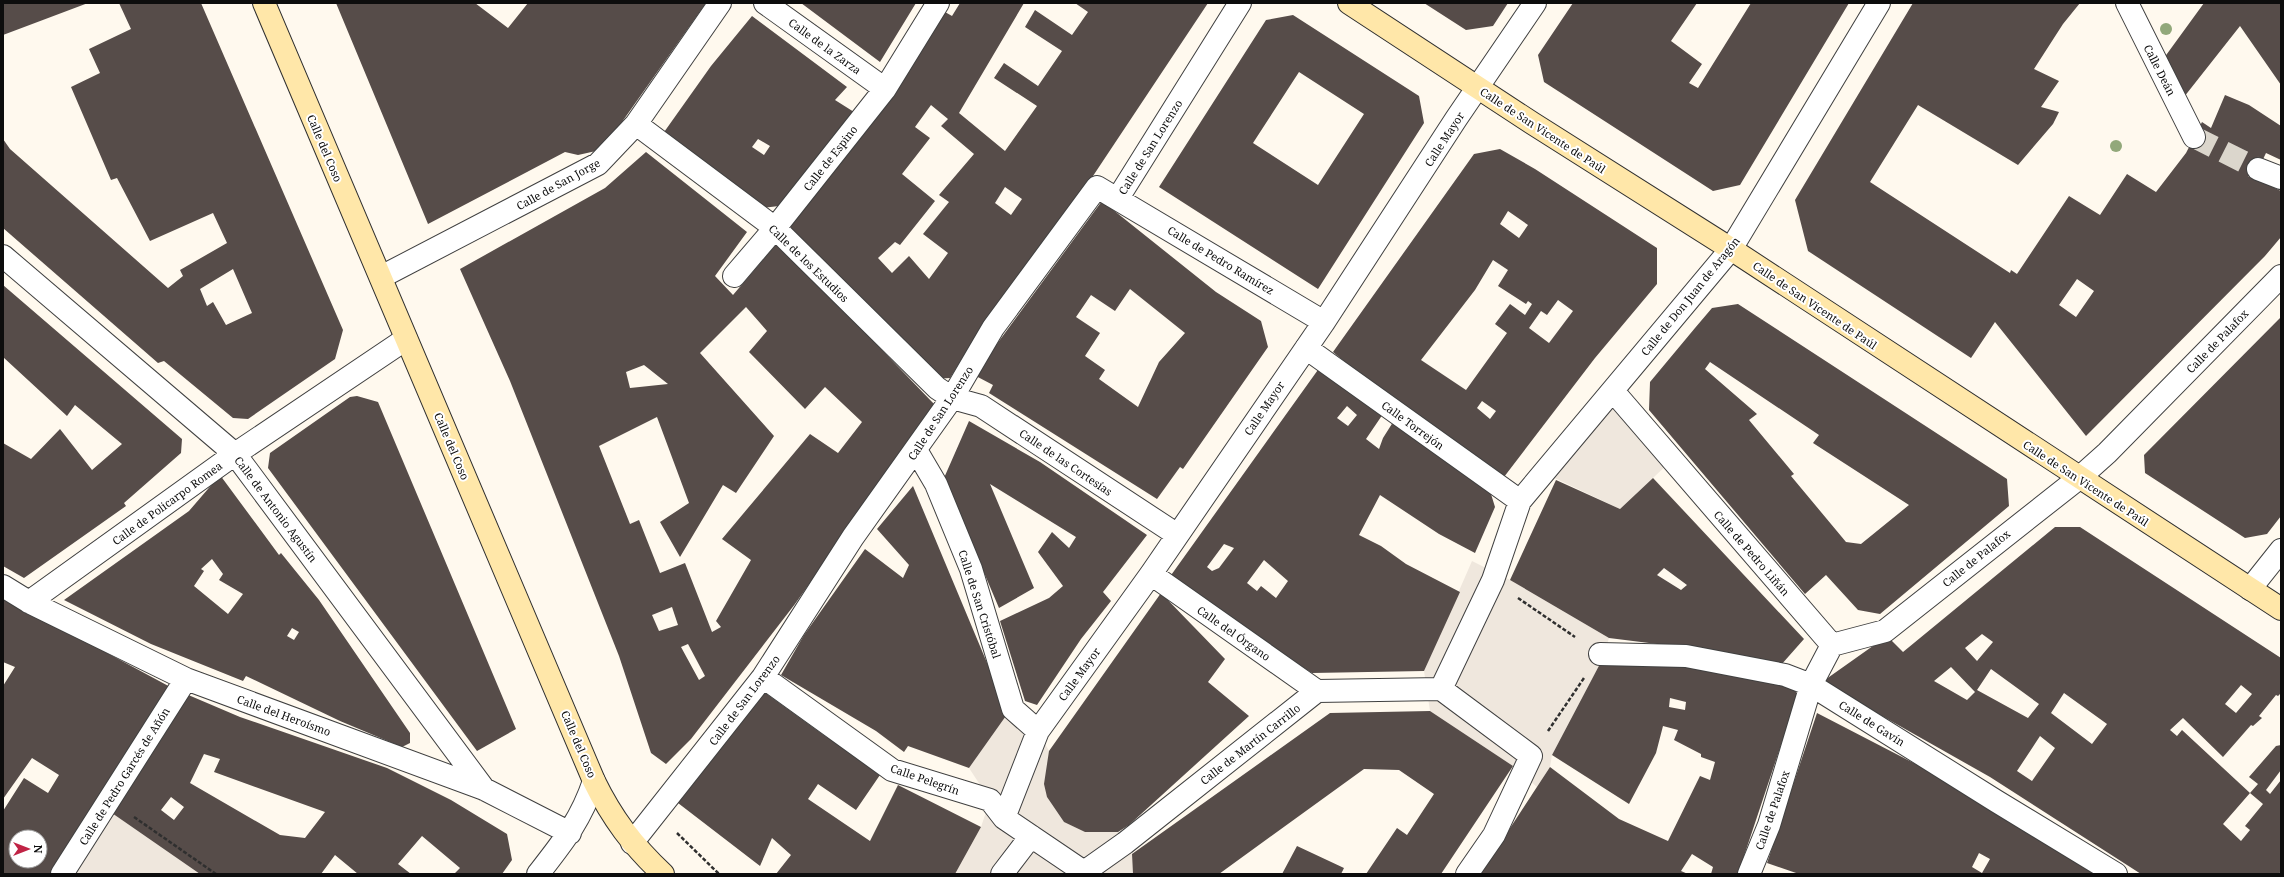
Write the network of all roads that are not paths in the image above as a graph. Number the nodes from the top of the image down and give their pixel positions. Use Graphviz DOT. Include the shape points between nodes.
graph roads {
  1 [pos="264,3"];
  2 [pos="720,3"];
  3 [pos="765,3"];
  4 [pos="938,3"];
  5 [pos="1240,3"];
  6 [pos="1349,3"];
  7 [pos="1535,3"];
  8 [pos="1879,3"];
  9 [pos="2127,3"];
  10 [pos="1478,87"];
  11 [pos="885,89"];
  12 [pos="636,124"];
  13 [pos="2194,137"];
  14 [pos="2258,168"];
  15 [pos="2281,178"];
  16 [pos="1118,198"];
  17 [pos="775,228"];
  18 [pos="1731,249"];
  19 [pos="3,256"];
  20 [pos="734,276"];
  21 [pos="2281,276"];
  22 [pos="381,277"];
  23 [pos="1324,322"];
  24 [pos="406,339"];
  25 [pos="1306,348"];
  26 [pos="1613,391"];
  27 [pos="952,398"];
  28 [pos="916,450"];
  29 [pos="235,454"];
  30 [pos="2079,478"];
  31 [pos="1520,501"];
  32 [pos="1176,534"];
  33 [pos="2281,550"];
  34 [pos="1151,574"];
  35 [pos="3,586"];
  36 [pos="2250,589"];
  37 [pos="29,602"];
  38 [pos="2281,609"];
  39 [pos="1832,645"];
  40 [pos="1600,654"];
  41 [pos="763,677"];
  42 [pos="186,679"];
  43 [pos="1811,685"];
  44 [pos="1441,689"];
  45 [pos="1317,691"];
  46 [pos="1038,730"];
  47 [pos="594,781"];
  48 [pos="484,789"];
  49 [pos="1004,818"];
  50 [pos="570,833"];
  51 [pos="1031,836"];
  52 [pos="632,843"];
  53 [pos="1086,873"];
  54 [pos="62,874"];
  55 [pos="538,874"];
  56 [pos="663,874"];
  57 [pos="1002,874"];
  58 [pos="1467,874"];
  59 [pos="1749,874"];
  60 [pos="2116,874"];
  1 -- 22 [label="street, Calle del Coso"];
  2 -- 12 [label="street, Calle de San Jorge"];
  3 -- 11 [label="street, Calle de la Zarza"];
  4 -- 11 [label="street, Calle de Espino"];
  5 -- 16 [label="street, Calle de San Lorenzo"];
  6 -- 10 [label="street, Calle de San Vicente de Paúl"];
  7 -- 10 [label="street, Calle Mayor"];
  8 -- 18 [label="street, Calle de Don Juan de Aragón"];
  9 -- 13 [label="street, Calle Deán"];
  10 -- 18 [label="street, Calle de San Vicente de Paúl"];
  10 -- 23 [label="street, Calle Mayor"];
  11 -- 17 [label="street, Calle de Espino"];
  12 -- 17 [label="street, Calle de los Estudios"];
  12 -- 22 [label="street, Calle de San Jorge" via="598,164"];
  14 -- 15 [label="street"];
  16 -- 23 [label="street, Calle de Pedro Ramírez"];
  16 -- 27 [label="street, Calle de San Lorenzo" via="1097,187 993,328"];
  17 -- 20 [label="street, Calle de Espino"];
  17 -- 27 [label="street, Calle de los Estudios" via="937,388"];
  18 -- 26 [label="street, Calle de Don Juan de Aragón"];
  18 -- 30 [label="street, Calle de San Vicente de Paúl"];
  19 -- 29 [label="street, Calle de Antonio Agustín"];
  21 -- 30 [label="street, Calle de Palafox" via="2108,453"];
  22 -- 24 [label="street, Calle del Coso"];
  23 -- 25 [label="street, Calle Mayor"];
  24 -- 29 [label="street, Calle de Policarpo Romea"];
  24 -- 47 [label="street, Calle del Coso"];
  25 -- 31 [label="street, Calle Torrejón"];
  25 -- 32 [label="street, Calle Mayor"];
  26 -- 31 [label="street, Calle de Don Juan de Aragón"];
  26 -- 39 [label="street, Calle de Pedro Liñán"];
  27 -- 28 [label="street, Calle de San Lorenzo"];
  27 -- 32 [label="street, Calle de las Cortesías" via="981,406"];
  28 -- 41 [label="street, Calle de San Lorenzo" via="853,537"];
  28 -- 46 [label="street, Calle de San Cristóbal" via="936,484 971,569 1013,709"];
  29 -- 37 [label="street, Calle de Policarpo Romea"];
  29 -- 48 [label="street, Calle de Antonio Agustín"];
  30 -- 36 [label="street, Calle de San Vicente de Paúl"];
  30 -- 39 [label="street, Calle de Palafox" via="1884,631"];
  31 -- 44 [label="street, Calle de Don Juan de Aragón" via="1493,580"];
  32 -- 34 [label="street, Calle Mayor"];
  33 -- 36 [label="street"];
  34 -- 45 [label="street, Calle del Órgano"];
  34 -- 46 [label="street, Calle Mayor"];
  35 -- 37 [label="street, Calle del Heroísmo"];
  36 -- 38 [label="street, Calle de San Vicente de Paúl"];
  37 -- 42 [label="street, Calle del Heroísmo"];
  39 -- 43 [label="street, Calle de Palafox"];
  40 -- 43 [label="street, Calle de Gavín" via="1686,656 1785,675"];
  41 -- 49 [label="street, Calle Pelegrín" via="892,770 990,800"];
  41 -- 52 [label="street, Calle de San Lorenzo"];
  42 -- 48 [label="street, Calle del Heroísmo"];
  42 -- 54 [label="street, Calle de Pedro Garcés de Añón"];
  43 -- 59 [label="street, Calle de Palafox" via="1769,825"];
  43 -- 60 [label="street, Calle de Gavín"];
  44 -- 45 [label="street"];
  44 -- 58 [label="street" via="1531,756 1494,835"];
  45 -- 53 [label="street, Calle de Martín Carrillo"];
  46 -- 49 [label="street, Calle Mayor"];
  47 -- 50 [label="street" via="585,807"];
  47 -- 52 [label="street, Calle del Coso" via="611,815"];
  48 -- 50 [label="street, Calle del Heroísmo"];
  49 -- 51 [label="street, Calle Pelegrín"];
  50 -- 55 [label="street"];
  51 -- 53 [label="street, Calle Pelegrín"];
  51 -- 57 [label="street"];
  52 -- 56 [label="street, Calle del Coso"];
}
